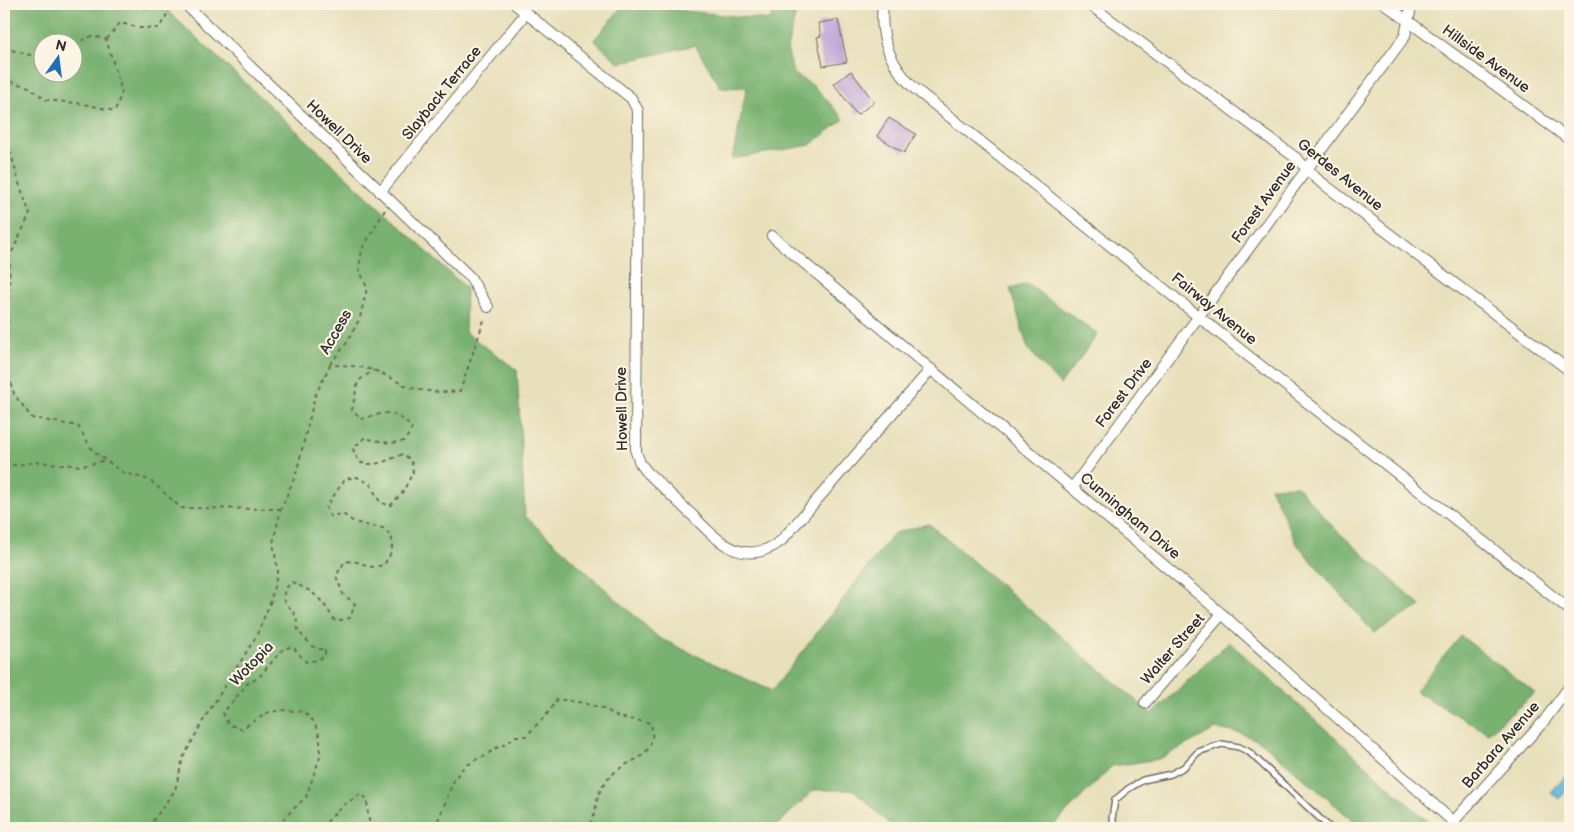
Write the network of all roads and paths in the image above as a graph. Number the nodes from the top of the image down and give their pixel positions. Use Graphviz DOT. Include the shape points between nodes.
graph roads {
  1 [pos="173,4"];
  2 [pos="185,4"];
  3 [pos="515,4"];
  4 [pos="883,4"];
  5 [pos="1089,4"];
  6 [pos="1384,4"];
  7 [pos="1413,4"];
  8 [pos="526,13"];
  9 [pos="1408,21"];
  10 [pos="106,39"];
  11 [pos="82,40"];
  12 [pos="4,48"];
  13 [pos="32,54"];
  14 [pos="4,82"];
  15 [pos="4,128"];
  16 [pos="1570,140"];
  17 [pos="1307,169"];
  18 [pos="380,192"];
  19 [pos="390,201"];
  20 [pos="772,236"];
  21 [pos="10,256"];
  22 [pos="4,264"];
  23 [pos="488,307"];
  24 [pos="1200,317"];
  25 [pos="330,365"];
  26 [pos="374,370"];
  27 [pos="931,370"];
  28 [pos="1570,371"];
  29 [pos="106,460"];
  30 [pos="4,464"];
  31 [pos="1073,487"];
  32 [pos="281,508"];
  33 [pos="1570,610"];
  34 [pos="1222,614"];
  35 [pos="1570,686"];
  36 [pos="1145,703"];
  37 [pos="1457,825"];
  38 [pos="148,828"];
  39 [pos="282,828"];
  40 [pos="321,828"];
  41 [pos="371,828"];
  42 [pos="435,828"];
  43 [pos="585,828"];
  44 [pos="1115,828"];
  45 [pos="1330,828"];
  1 -- 10 [label="path" via="159,28 120,23"];
  2 -- 18 [label="street, Howell Drive"];
  3 -- 8 [label="street, Howell Drive"];
  4 -- 24 [label="street, Fairway Avenue" via="882,28 887,49 906,80"];
  5 -- 17 [label="street, Gerdes Avenue"];
  6 -- 9 [label="street, Hillside Avenue"];
  7 -- 9 [label="street, Forest Avenue"];
  8 -- 18 [label="street, Slayback Terrace"];
  8 -- 27 [label="street, Howell Drive" via="631,98 638,111 636,452 647,472 718,540 734,550 752,553 781,541"];
  9 -- 16 [label="street, Hillside Avenue"];
  9 -- 17 [label="street, Forest Avenue" via="1405,36"];
  10 -- 11 [label="path" via="92,36"];
  10 -- 14 [label="path" via="122,92 115,111 46,100 29,87"];
  12 -- 13 [label="path"];
  15 -- 21 [label="path" via="30,214"];
  17 -- 24 [label="street, Forest Avenue"];
  17 -- 28 [label="street, Gerdes Avenue"];
  18 -- 19 [label="street, Howell Drive"];
  19 -- 23 [label="street, Howell Drive" via="470,277"];
  19 -- 25 [label="path, Access" via="362,249 358,269 367,288 360,318"];
  20 -- 27 [label="street, Cunningham Drive"];
  21 -- 22 [label="path"];
  21 -- 29 [label="path" via="6,364 14,394 32,418 78,426 93,451"];
  23 -- 26 [label="path" via="460,391 424,390"];
  24 -- 31 [label="street, Forest Drive"];
  24 -- 33 [label="street, Fairway Avenue"];
  25 -- 26 [label="path"];
  25 -- 32 [label="path, Wotopia" via="315,396 296,474"];
  26 -- 39 [label="path, Wotopia" via="358,381 352,410 361,419 384,412 401,417 412,428 405,441 390,443 364,438 353,449 359,462 368,466 403,454 411,460 413,472 403,492 390,506 380,502 370,484 357,477 345,479 326,507 330,516 343,514 354,522 383,528 392,537 392,551 384,564 372,567 345,560 336,576 343,594 355,604 350,618 335,621 321,598 292,582 285,589 283,599 296,616 298,631 312,646 325,649 325,656 306,662 293,647 284,648 258,678 248,683 223,714 228,724 241,730 269,712 285,710 304,712 314,722 320,737 320,757 306,797 283,820"];
  27 -- 31 [label="street, Cunningham Drive"];
  29 -- 30 [label="path" via="82,466 38,462"];
  29 -- 32 [label="path" via="122,472 150,480 181,508"];
  31 -- 34 [label="street, Cunningham Drive"];
  32 -- 38 [label="path, Wotopia" via="273,543 278,571 270,603 256,637 204,719 183,758 175,790"];
  34 -- 36 [label="street, Walter Street"];
  34 -- 37 [label="street, Cunningham Drive"];
  35 -- 37 [label="street, Barbara Avenue"];
  40 -- 41 [label="path" via="342,806 361,794 367,799"];
  42 -- 43 [label="path" via="454,780 462,769 516,736 526,736 548,713 557,698 584,703 618,717 651,723 649,749 612,775 600,790 591,823"];
  44 -- 45 [label="lane" via="1112,818 1115,800 1128,789 1143,780 1171,774 1184,767 1198,752 1222,744 1249,752"];
}
